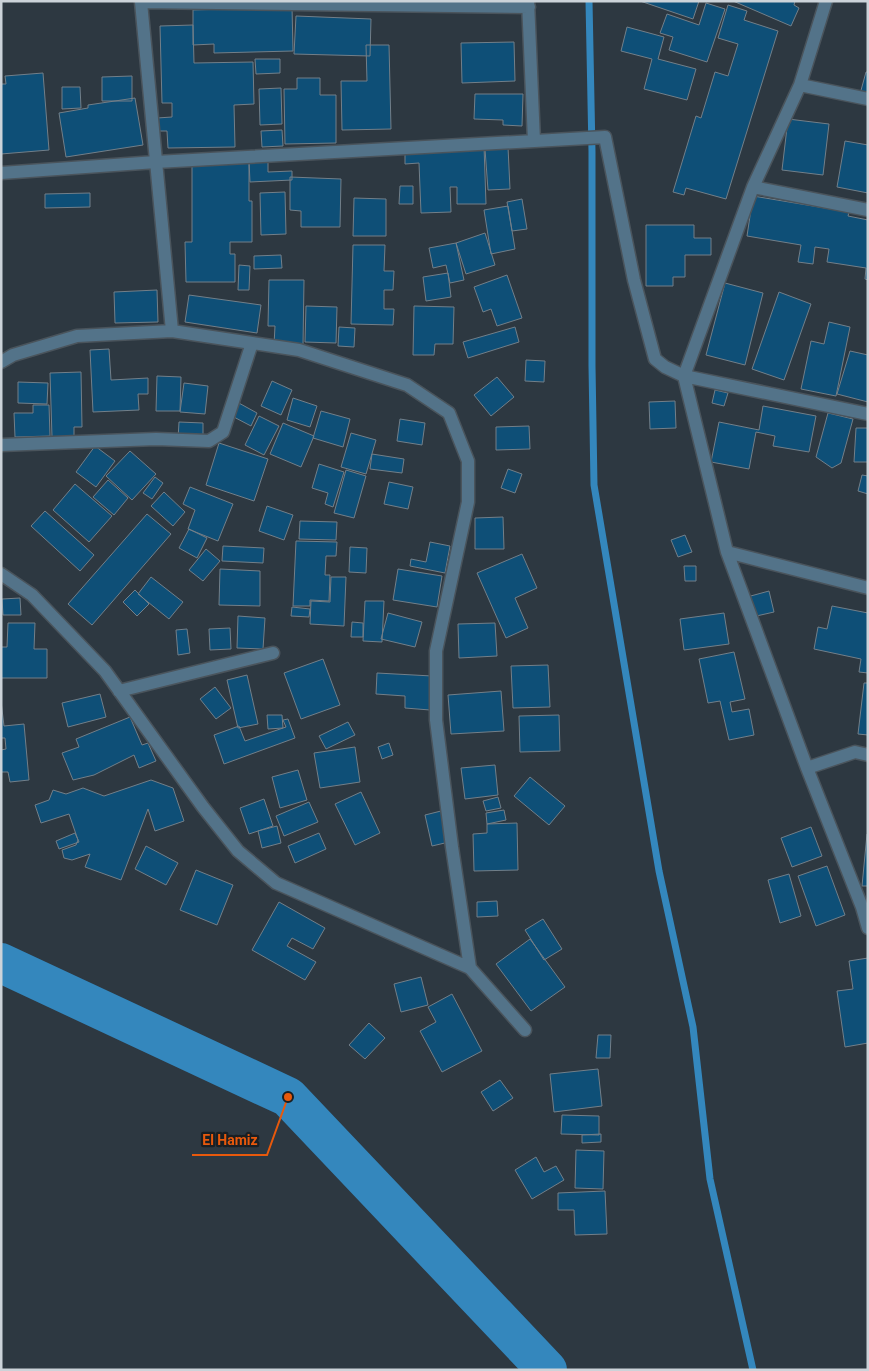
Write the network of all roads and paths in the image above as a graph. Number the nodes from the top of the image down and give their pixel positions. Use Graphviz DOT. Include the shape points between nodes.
graph roads {
  1 [pos="826,1"];
  2 [pos="528,4"];
  3 [pos="800,85"];
  4 [pos="868,99"];
  5 [pos="534,141"];
  6 [pos="156,162"];
  7 [pos="1,173"];
  8 [pos="753,187"];
  9 [pos="868,210"];
  10 [pos="172,331"];
  11 [pos="252,343"];
  12 [pos="1,362"];
  13 [pos="684,376"];
  14 [pos="868,414"];
  15 [pos="1,445"];
  16 [pos="727,552"];
  17 [pos="1,574"];
  18 [pos="868,588"];
  19 [pos="272,653"];
  20 [pos="120,691"];
  21 [pos="868,755"];
  22 [pos="807,768"];
  23 [pos="865,907"];
  24 [pos="868,928"];
  25 [pos="470,968"];
  26 [pos="525,1030"];
  1 -- 3 [label="street"];
  2 -- 5 [label="street"];
  2 -- 6 [label="street" via="141,2"];
  3 -- 4 [label="street"];
  3 -- 8 [label="street"];
  5 -- 6 [label="street"];
  5 -- 13 [label="street" via="605,137 634,280 655,359 664,368"];
  6 -- 7 [label="street"];
  6 -- 10 [label="street"];
  8 -- 9 [label="street"];
  8 -- 13 [label="street"];
  10 -- 11 [label="street"];
  10 -- 12 [label="street" via="77,336"];
  11 -- 15 [label="street" via="223,432 209,441 156,439"];
  11 -- 25 [label="street" via="300,350 407,385 449,414 468,461 468,502 436,650 436,720"];
  13 -- 14 [label="street"];
  13 -- 16 [label="street"];
  16 -- 18 [label="street"];
  16 -- 22 [label="street"];
  17 -- 20 [label="street" via="32,595"];
  19 -- 20 [label="street"];
  20 -- 25 [label="street" via="238,851 276,883"];
  21 -- 22 [label="street" via="855,752"];
  22 -- 23 [label="street"];
  23 -- 24 [label="street"];
  25 -- 26 [label="street"];
}
